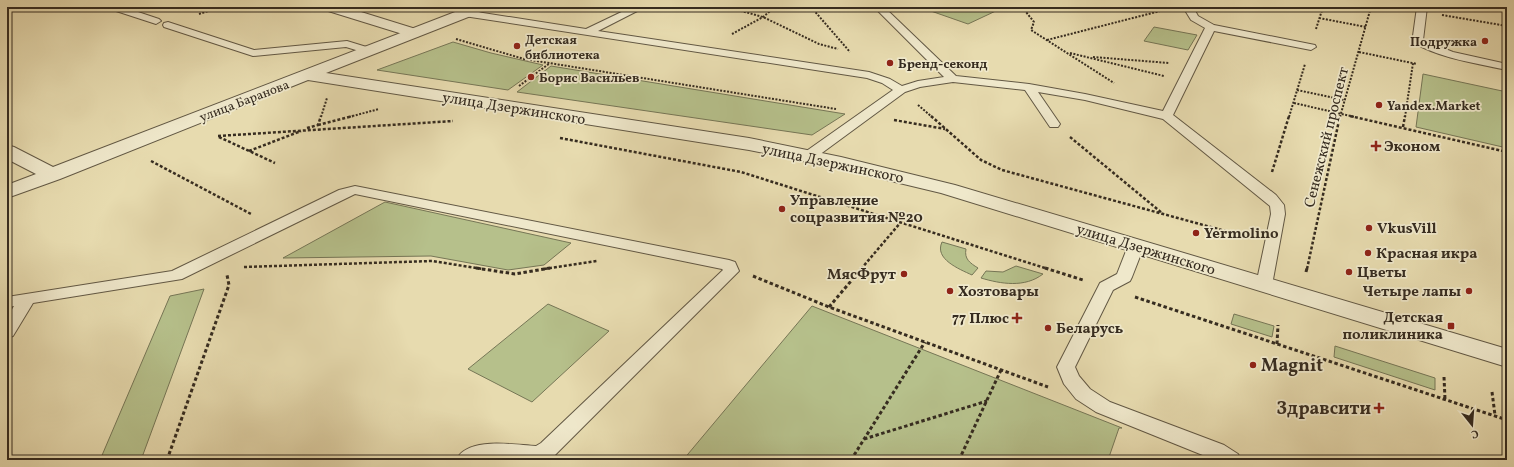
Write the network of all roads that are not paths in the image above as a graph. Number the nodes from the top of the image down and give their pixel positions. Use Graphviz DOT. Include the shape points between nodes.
graph roads {
  1 [pos="113,7"];
  2 [pos="330,7"];
  3 [pos="481,7"];
  4 [pos="640,7"];
  5 [pos="879,7"];
  6 [pos="1188,7"];
  7 [pos="1422,9"];
  8 [pos="464,13"];
  9 [pos="156,21"];
  10 [pos="168,25"];
  11 [pos="1211,27"];
  12 [pos="587,32"];
  13 [pos="414,33"];
  14 [pos="1311,46"];
  15 [pos="369,51"];
  16 [pos="348,59"];
  17 [pos="1507,66"];
  18 [pos="307,75"];
  19 [pos="953,79"];
  20 [pos="343,81"];
  21 [pos="1029,87"];
  22 [pos="901,90"];
  23 [pos="1167,116"];
  24 [pos="1054,124"];
  25 [pos="7,151"];
  26 [pos="810,155"];
  27 [pos="53,174"];
  28 [pos="7,192"];
  29 [pos="1136,246"];
  30 [pos="1264,285"];
  31 [pos="27,299"];
  32 [pos="7,302"];
  33 [pos="7,332"];
  34 [pos="1507,358"];
  35 [pos="466,460"];
  36 [pos="1231,460"];
  1 -- 9 [label="lane"];
  2 -- 13 [label="street"];
  3 -- 8 [label="street, улица Баранова"];
  4 -- 12 [label="lane"];
  5 -- 19 [label="lane"];
  6 -- 11 [label="lane" via="1194,18"];
  7 -- 17 [label="lane" via="1418,41 1441,52"];
  8 -- 12 [label="lane"];
  8 -- 13 [label="street, улица Баранова"];
  10 -- 15 [label="lane" via="253,53 347,44"];
  11 -- 14 [label="lane"];
  11 -- 23 [label="lane"];
  12 -- 22 [label="lane" via="869,75"];
  13 -- 15 [label="street, улица Баранова"];
  15 -- 16 [label="street, улица Баранова"];
  16 -- 18 [label="street, улица Баранова"];
  16 -- 20 [label="street" via="335,71 334,76"];
  18 -- 20 [label="street, улица Дзержинского"];
  18 -- 27 [label="street, улица Баранова"];
  19 -- 21 [label="lane"];
  19 -- 22 [label="lane" via="918,84"];
  20 -- 26 [label="street, улица Дзержинского"];
  21 -- 23 [label="lane"];
  21 -- 24 [label="lane"];
  22 -- 26 [label="lane"];
  23 -- 30 [label="lane" via="1275,202 1278,208"];
  25 -- 27 [label="street"];
  26 -- 29 [label="street, улица Дзержинского" via="948,189"];
  27 -- 28 [label="street, улица Баранова"];
  29 -- 30 [label="street, улица Дзержинского"];
  29 -- 36 [label="lane" via="1124,277 1106,287 1066,367 1071,379 1083,394 1103,407 1217,451"];
  30 -- 34 [label="street, улица Дзержинского"];
  31 -- 32 [label="lane"];
  31 -- 33 [label="lane"];
  31 -- 35 [label="lane" via="169,276 190,269 344,193 355,190 726,264 731,268 543,452 478,453"];
}
